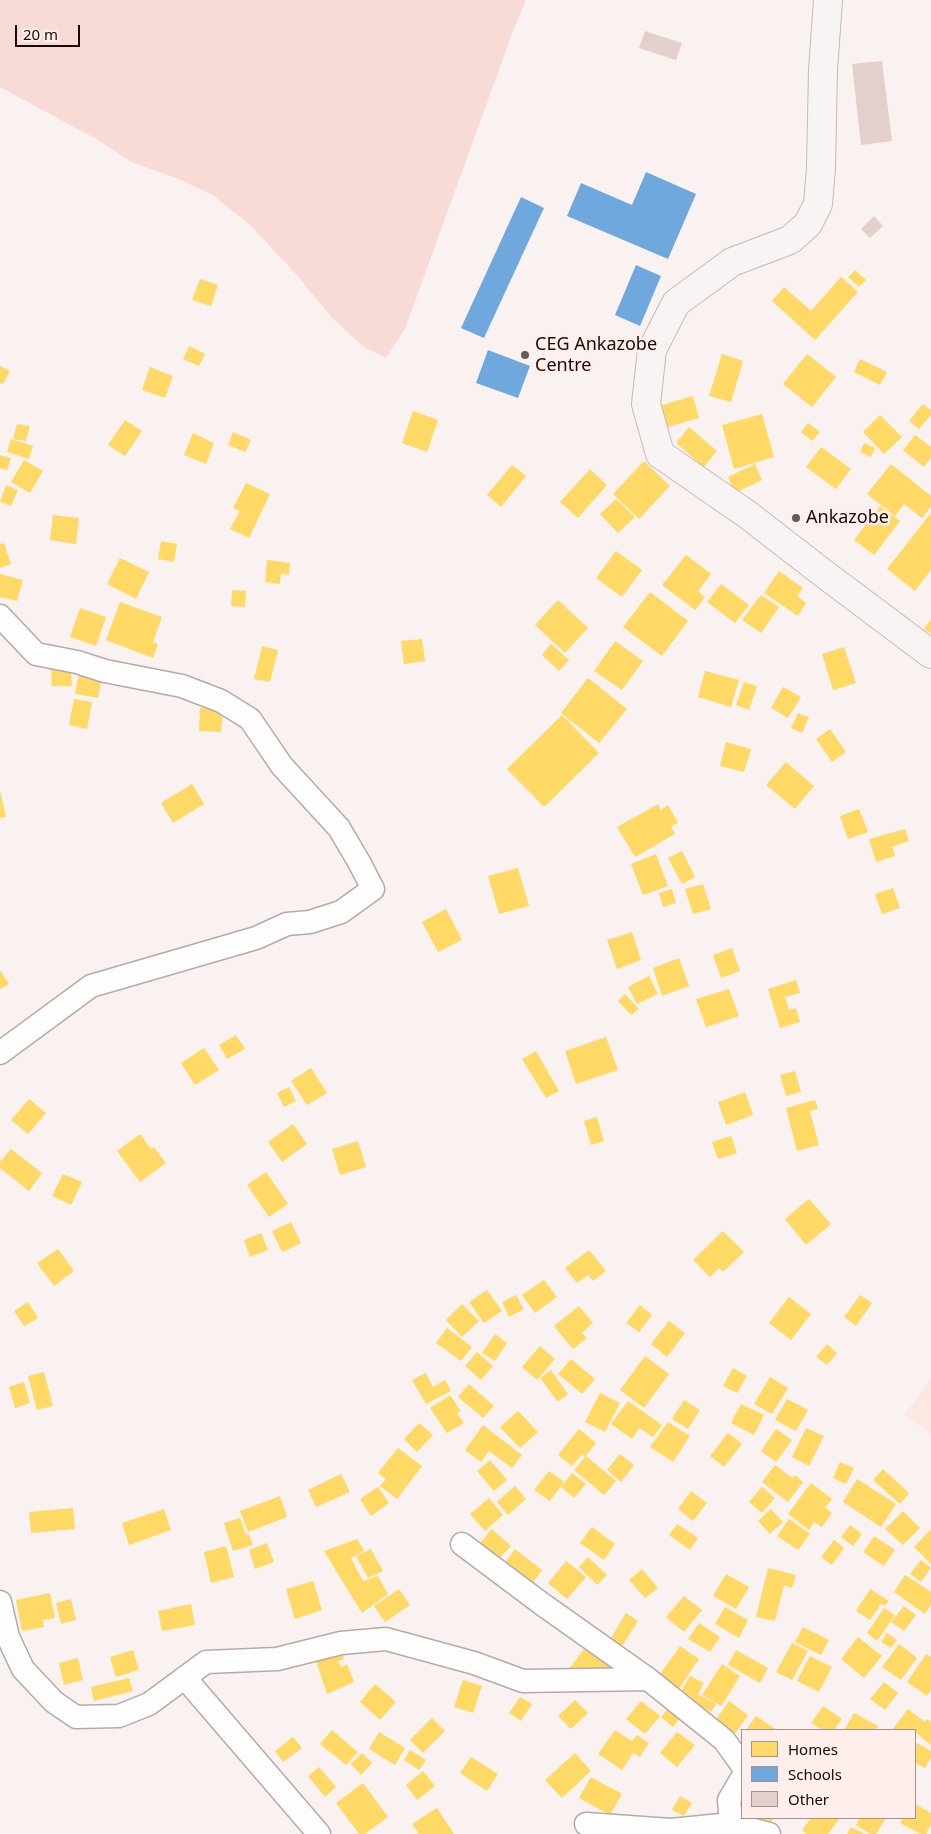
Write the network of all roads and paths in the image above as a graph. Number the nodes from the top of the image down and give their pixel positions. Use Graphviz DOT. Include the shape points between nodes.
graph roads {
  1 [pos="828,0"];
  2 [pos="0,616"];
  3 [pos="931,654"];
  4 [pos="0,1053"];
  5 [pos="462,1544"];
  6 [pos="0,1602"];
  7 [pos="185,1678"];
  8 [pos="648,1679"];
  9 [pos="741,1764"];
  10 [pos="741,1780"];
  11 [pos="586,1824"];
  12 [pos="731,1824"];
  13 [pos="319,1834"];
  14 [pos="769,1834"];
  1 -- 3 [label="main road" via="818,204 808,224 790,240 732,262 676,303 652,350 646,404 660,454 748,515"];
  2 -- 4 [label="street" via="36,654 182,686 221,701 250,719 282,766 338,828 373,889 341,912 310,922 287,924 256,938 91,986"];
  5 -- 8 [label="street"];
  6 -- 7 [label="street" via="8,1637 23,1669 54,1702 76,1717 119,1716 149,1704"];
  7 -- 8 [label="street" via="206,1662 277,1659 340,1643 386,1639 474,1663 523,1681"];
  7 -- 13 [label="street"];
  8 -- 9 [label="street" via="724,1740"];
  10 -- 12 [label="street" via="730,1800"];
  11 -- 12 [label="street" via="671,1830"];
  12 -- 14 [label="street"];
}
